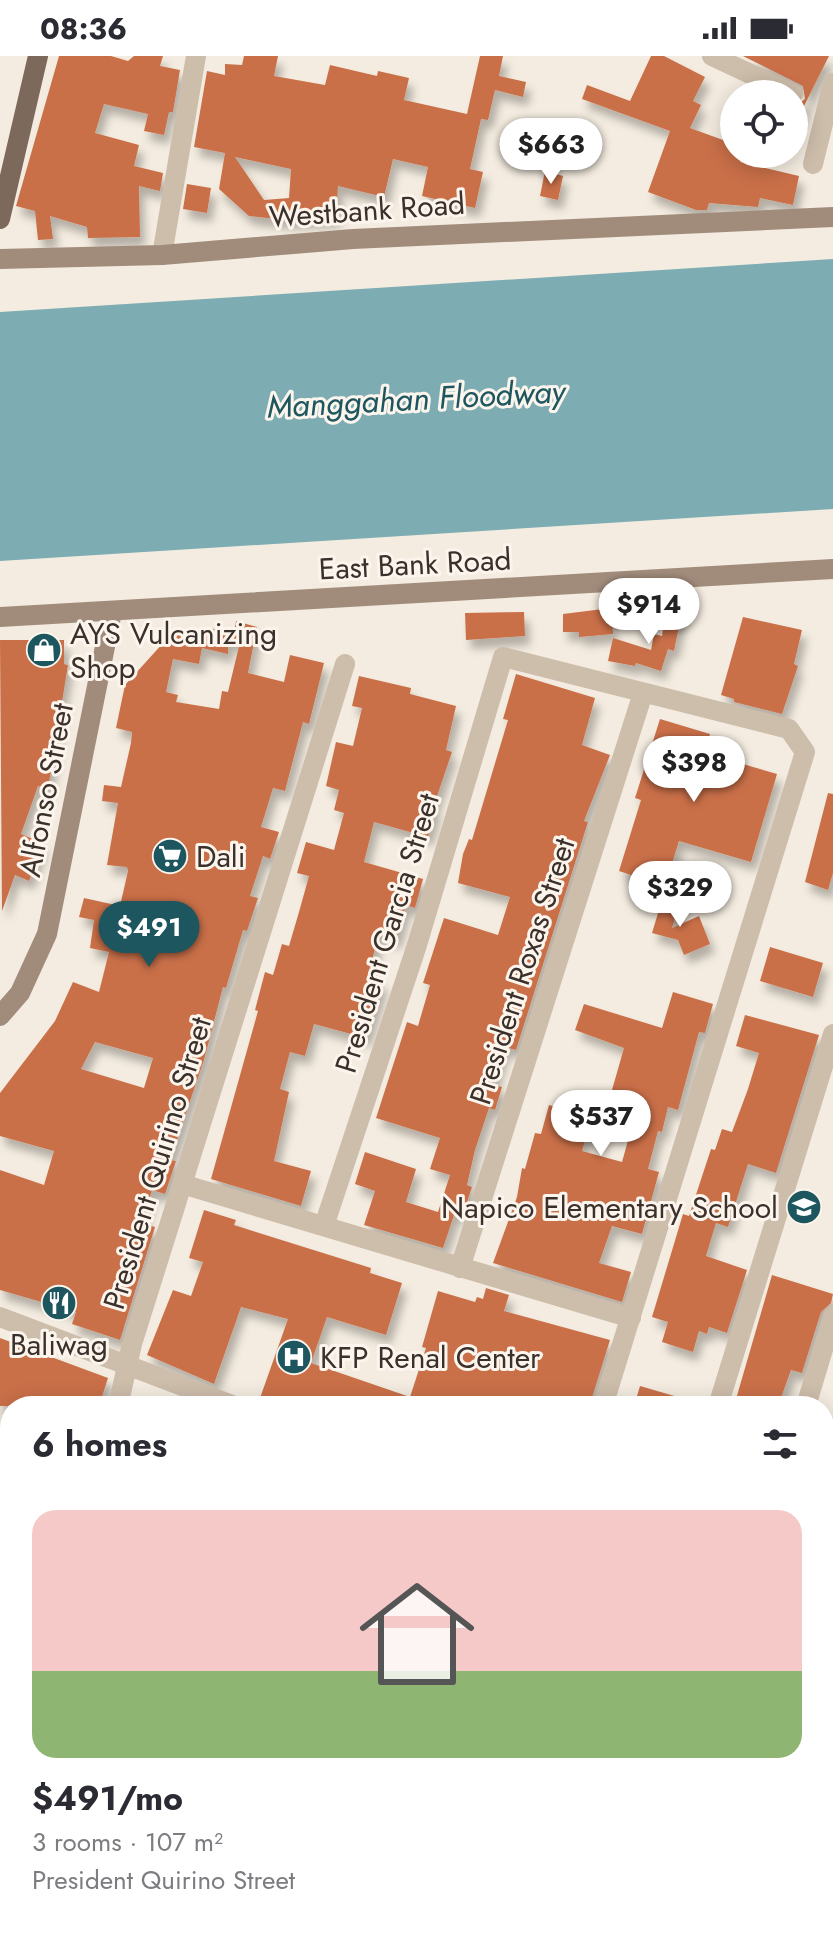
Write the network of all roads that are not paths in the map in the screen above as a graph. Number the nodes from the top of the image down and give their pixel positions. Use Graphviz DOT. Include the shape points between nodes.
graph roads {
  1 [pos="38,56"];
  2 [pos="196,56"];
  3 [pos="712,56"];
  4 [pos="764,80"];
  5 [pos="833,83"];
  6 [pos="808,101"];
  7 [pos="824,108"];
  8 [pos="813,164"];
  9 [pos="833,217"];
  10 [pos="0,219"];
  11 [pos="162,255"];
  12 [pos="0,259"];
  13 [pos="833,569"];
  14 [pos="112,612"];
  15 [pos="0,617"];
  16 [pos="345,664"];
  17 [pos="643,693"];
  18 [pos="0,1016"];
  19 [pos="833,1034"];
  20 [pos="182,1184"];
  21 [pos="324,1226"];
  22 [pos="460,1268"];
  23 [pos="833,1316"];
  24 [pos="0,1317"];
  25 [pos="631,1318"];
  26 [pos="129,1366"];
  27 [pos="121,1396"];
  28 [pos="208,1396"];
  29 [pos="606,1396"];
  30 [pos="721,1396"];
  31 [pos="809,1396"];
  1 -- 10 [label="main road"];
  2 -- 11 [label="street"];
  3 -- 4 [label="street"];
  5 -- 7 [label="street"];
  6 -- 7 [label="street"];
  7 -- 8 [label="street"];
  9 -- 11 [label="street, Westbank Road" via="353,239"];
  11 -- 12 [label="street, Westbank Road"];
  13 -- 14 [label="street, East Bank Road"];
  14 -- 15 [label="street, East Bank Road"];
  14 -- 18 [label="street, Alfonso Street" via="47,934 20,993"];
  16 -- 20 [label="street, President Quirino Street"];
  17 -- 21 [label="street, President Garcia Street" via="503,657 417,945"];
  17 -- 22 [label="street, President Roxas Street"];
  17 -- 25 [label="street" via="789,729 805,752"];
  19 -- 30 [label="street"];
  20 -- 21 [label="street"];
  20 -- 26 [label="street, President Quirino Street"];
  21 -- 22 [label="street"];
  22 -- 25 [label="street"];
  23 -- 31 [label="street"];
  24 -- 26 [label="street"];
  25 -- 29 [label="street"];
  26 -- 27 [label="street, President Quirino Street"];
  26 -- 28 [label="street"];
}
